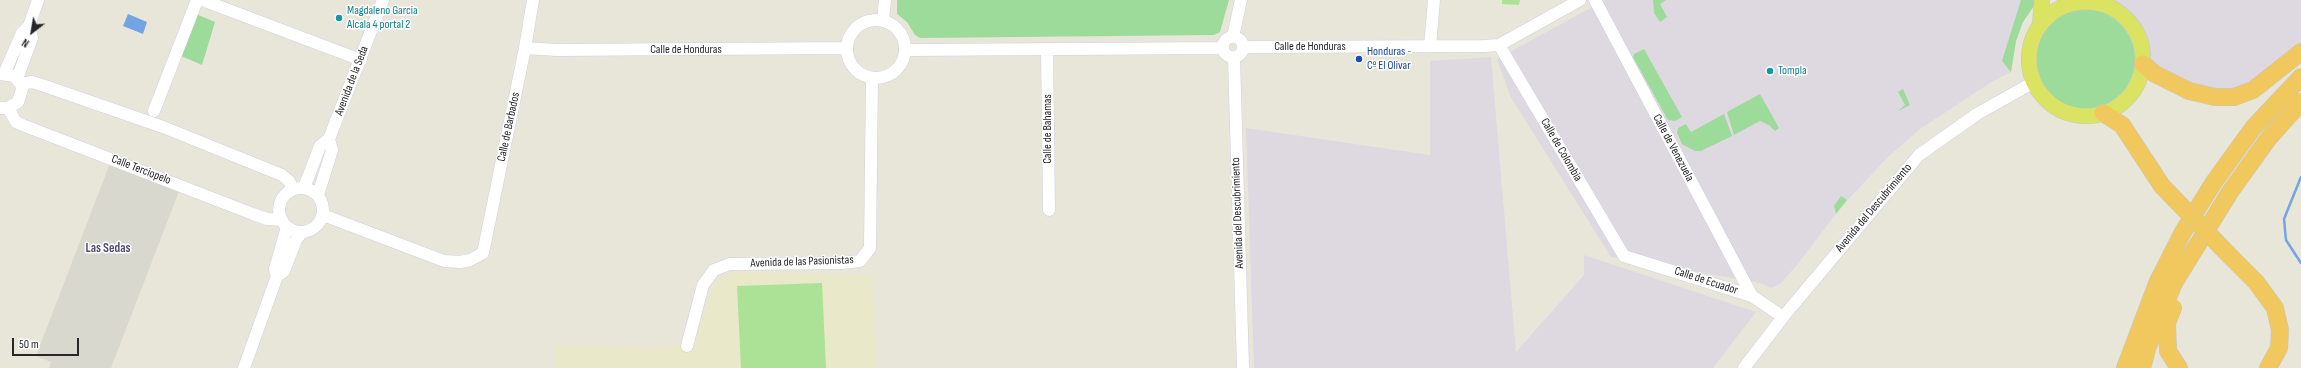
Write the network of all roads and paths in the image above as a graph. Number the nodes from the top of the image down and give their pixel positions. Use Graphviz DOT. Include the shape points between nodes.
graph roads {
  1 [pos="38,0"];
  2 [pos="197,0"];
  3 [pos="202,0"];
  4 [pos="383,0"];
  5 [pos="533,0"];
  6 [pos="885,0"];
  7 [pos="1241,0"];
  8 [pos="1434,0"];
  9 [pos="1580,0"];
  10 [pos="1595,0"];
  11 [pos="2042,0"];
  12 [pos="2077,1"];
  13 [pos="883,21"];
  14 [pos="2040,24"];
  15 [pos="29,26"];
  16 [pos="1233,37"];
  17 [pos="1499,44"];
  18 [pos="1430,46"];
  19 [pos="1244,47"];
  20 [pos="525,48"];
  21 [pos="847,48"];
  22 [pos="1222,48"];
  23 [pos="1048,49"];
  24 [pos="906,50"];
  25 [pos="2301,52"];
  26 [pos="1234,58"];
  27 [pos="361,60"];
  28 [pos="2143,64"];
  29 [pos="2,74"];
  30 [pos="2301,77"];
  31 [pos="872,78"];
  32 [pos="19,82"];
  33 [pos="2034,82"];
  34 [pos="2301,102"];
  35 [pos="3,111"];
  36 [pos="154,111"];
  37 [pos="2102,113"];
  38 [pos="329,139"];
  39 [pos="298,188"];
  40 [pos="318,195"];
  41 [pos="1049,210"];
  42 [pos="323,215"];
  43 [pos="284,223"];
  44 [pos="302,232"];
  45 [pos="2199,244"];
  46 [pos="1624,256"];
  47 [pos="277,276"];
  48 [pos="1752,296"];
  49 [pos="1783,317"];
  50 [pos="687,346"];
  51 [pos="244,368"];
  52 [pos="1243,368"];
  53 [pos="1744,368"];
  54 [pos="2125,368"];
  55 [pos="2142,368"];
  56 [pos="2179,368"];
  57 [pos="2268,368"];
  1 -- 15 [label="street"];
  2 -- 36 [label="street"];
  3 -- 27 [label="street"];
  4 -- 27 [label="street, Avenida de la Seda"];
  5 -- 20 [label="street, Calle de Barbados"];
  6 -- 13 [label="street"];
  7 -- 16 [label="street"];
  8 -- 18 [label="street"];
  9 -- 17 [label="street, Calle de Honduras"];
  10 -- 48 [label="street, Calle de Venezuela"];
  11 -- 14 [label="main road"];
  12 -- 14 [label="main road" via="2051,13"];
  12 -- 28 [label="main road" via="2095,2 2125,17 2136,31 2142,47"];
  13 -- 21 [label="street" via="866,22 859,26 848,40"];
  13 -- 24 [label="street" via="900,31"];
  14 -- 33 [label="main road" via="2032,37 2029,52 2029,67"];
  15 -- 29 [label="street" via="22,33"];
  15 -- 32 [label="street" via="32,38"];
  16 -- 19 [label="street" via="1238,38"];
  16 -- 22 [label="street" via="1224,42"];
  17 -- 18 [label="street, Calle de Honduras"];
  17 -- 46 [label="street, Calle de Colombia"];
  18 -- 19 [label="street, Calle de Honduras"];
  19 -- 26 [label="street" via="1243,52"];
  20 -- 21 [label="street, Calle de Honduras"];
  20 -- 42 [label="street, Calle de Barbados" via="483,253 470,260 444,261"];
  21 -- 31 [label="street" via="848,57 857,71"];
  22 -- 23 [label="street"];
  22 -- 26 [label="street" via="1228,57"];
  23 -- 24 [label="street"];
  23 -- 41 [label="street, Calle de Bahamas"];
  24 -- 31 [label="street" via="904,60 892,75"];
  25 -- 28 [label="highway" via="2253,90 2234,97 2215,97 2189,91 2155,74"];
  26 -- 52 [label="street, Avenida del Descubrimiento"];
  27 -- 38 [label="street, Avenida de la Seda"];
  28 -- 37 [label="main road" via="2136,86 2129,96"];
  29 -- 32 [label="street"];
  30 -- 54 [label="highway" via="2253,128 2214,182 2183,232 2158,281"];
  31 -- 50 [label="street, Avenida de las Pasionistas" via="870,248 860,260 842,263 730,264 714,270 703,285"];
  32 -- 35 [label="street" via="20,98"];
  32 -- 39 [label="street" via="37,83 163,127 282,175"];
  33 -- 37 [label="main road" via="2043,96 2056,107 2072,114"];
  33 -- 49 [label="street, Avenida del Descubrimiento" via="1977,114 1919,155"];
  34 -- 45 [label="highway" via="2268,139 2230,192"];
  35 -- 43 [label="street, Calle Terciopelo" via="16,122 26,126 253,214"];
  37 -- 57 [label="highway, bridge" via="2122,125 2162,186 2256,282 2275,308 2280,330 2278,348"];
  38 -- 39 [label="street, Avenida de la Seda" via="320,146"];
  38 -- 40 [label="street, Avenida de la Seda" via="332,150"];
  39 -- 40 [label="street"];
  39 -- 43 [label="street" via="284,195 280,204"];
  40 -- 42 [label="street" via="323,205"];
  42 -- 44 [label="street" via="314,228"];
  43 -- 44 [label="street"];
  43 -- 47 [label="street" via="274,269"];
  44 -- 47 [label="street" via="296,240 284,271"];
  45 -- 55 [label="highway" via="2174,283 2148,346"];
  45 -- 56 [label="highway" via="2167,323 2168,351"];
  46 -- 48 [label="street, Calle de Ecuador"];
  47 -- 51 [label="street"];
  48 -- 49 [label="street, Calle de Ecuador"];
  49 -- 53 [label="street, Avenida del Descubrimiento"];
}
